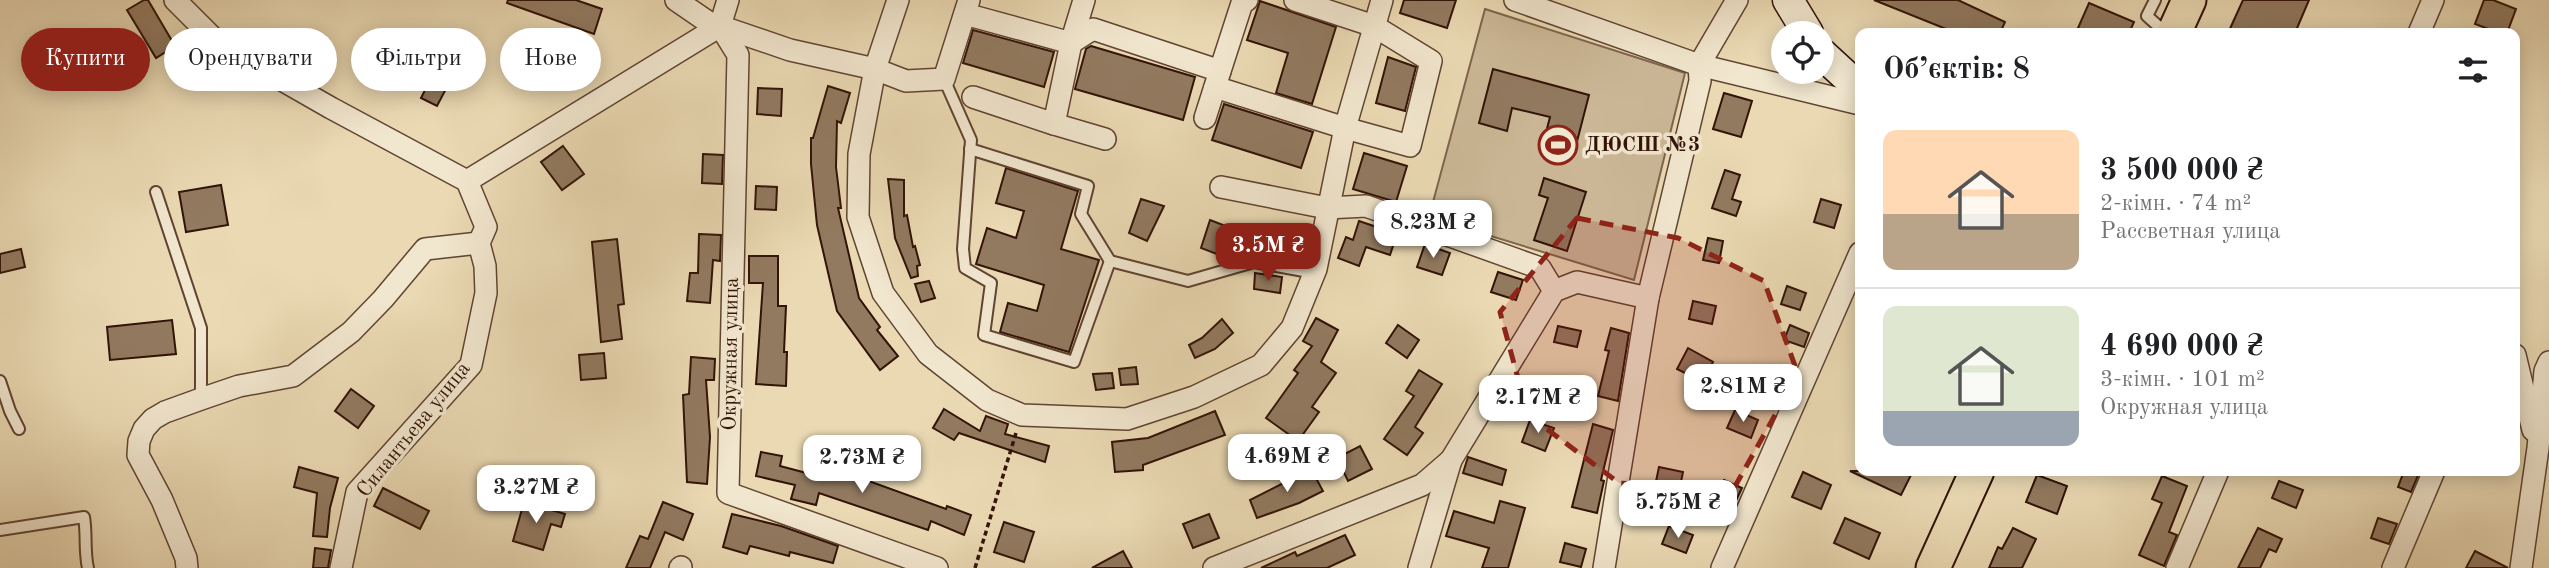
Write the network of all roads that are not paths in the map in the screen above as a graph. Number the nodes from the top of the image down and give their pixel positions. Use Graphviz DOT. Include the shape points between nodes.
graph roads {
  1 [pos="175,0"];
  2 [pos="676,0"];
  3 [pos="728,0"];
  4 [pos="898,0"];
  5 [pos="1084,0"];
  6 [pos="1295,0"];
  7 [pos="1382,0"];
  8 [pos="1515,0"];
  9 [pos="1737,0"];
  10 [pos="1788,0"];
  11 [pos="2155,0"];
  12 [pos="2189,0"];
  13 [pos="2433,0"];
  14 [pos="1240,1"];
  15 [pos="967,7"];
  16 [pos="1801,21"];
  17 [pos="720,26"];
  18 [pos="1374,26"];
  19 [pos="2160,28"];
  20 [pos="2176,28"];
  21 [pos="2421,28"];
  22 [pos="1071,43"];
  23 [pos="1699,65"];
  24 [pos="1834,66"];
  25 [pos="875,69"];
  26 [pos="944,79"];
  27 [pos="1217,79"];
  28 [pos="1855,82"];
  29 [pos="973,97"];
  30 [pos="1855,103"];
  31 [pos="1205,118"];
  32 [pos="1054,124"];
  33 [pos="1345,128"];
  34 [pos="1105,139"];
  35 [pos="970,149"];
  36 [pos="467,181"];
  37 [pos="1221,187"];
  38 [pos="156,191"];
  39 [pos="1327,208"];
  40 [pos="479,243"];
  41 [pos="1110,261"];
  42 [pos="1855,264"];
  43 [pos="1316,269"];
  44 [pos="1554,291"];
  45 [pos="1648,298"];
  46 [pos="2549,362"];
  47 [pos="2520,375"];
  48 [pos="0,381"];
  49 [pos="201,399"];
  50 [pos="19,429"];
  51 [pos="2538,447"];
  52 [pos="1451,460"];
  53 [pos="2549,471"];
  54 [pos="1975,476"];
  55 [pos="2216,476"];
  56 [pos="2432,476"];
  57 [pos="0,530"];
  58 [pos="189,565"];
  59 [pos="88,568"];
  60 [pos="341,568"];
  61 [pos="937,568"];
  62 [pos="1214,568"];
  63 [pos="1419,568"];
  64 [pos="1604,568"];
  65 [pos="1722,568"];
  66 [pos="1933,568"];
  67 [pos="2177,568"];
  68 [pos="2393,568"];
  69 [pos="2521,568"];
  1 -- 36 [label="street" via="219,44"];
  2 -- 17 [label="street"];
  3 -- 17 [label="street"];
  4 -- 25 [label="street"];
  5 -- 22 [label="street"];
  6 -- 18 [label="street"];
  7 -- 18 [label="street"];
  8 -- 23 [label="street"];
  9 -- 23 [label="street"];
  10 -- 16 [label="main road"];
  11 -- 19 [label="lane" via="2147,16"];
  12 -- 20 [label="main road"];
  13 -- 21 [label="street"];
  14 -- 27 [label="street"];
  15 -- 22 [label="street"];
  15 -- 26 [label="street"];
  17 -- 25 [label="street" via="790,50"];
  17 -- 36 [label="street"];
  17 -- 61 [label="street, Окружная улица" via="738,55 728,493"];
  18 -- 33 [label="street"];
  18 -- 33 [label="street" via="1431,61 1410,146"];
  22 -- 27 [label="street" via="1093,29"];
  22 -- 32 [label="street"];
  23 -- 30 [label="street"];
  23 -- 45 [label="street" via="1700,81"];
  24 -- 28 [label="main road"];
  25 -- 26 [label="street" via="906,81"];
  25 -- 43 [label="street" via="859,154 858,217 883,293 928,354 987,400 1022,415 1127,419 1194,397 1261,365 1292,328"];
  26 -- 35 [label="lane" via="971,140"];
  27 -- 31 [label="street"];
  27 -- 33 [label="street"];
  29 -- 32 [label="street"];
  32 -- 34 [label="street"];
  33 -- 39 [label="street"];
  35 -- 41 [label="lane" via="1088,186 1081,214"];
  35 -- 41 [label="lane" via="963,249 965,268 991,283 984,335 1074,362"];
  36 -- 40 [label="street, Силантьева улица" via="486,227"];
  37 -- 39 [label="street"];
  38 -- 49 [label="lane" via="201,328"];
  39 -- 43 [label="street"];
  39 -- 44 [label="street" via="1366,206 1541,268"];
  40 -- 49 [label="street" via="425,249 351,332 293,376"];
  40 -- 60 [label="street, Силантьева улица" via="486,293 471,365 357,492"];
  41 -- 43 [label="lane" via="1188,281 1254,262"];
  42 -- 65 [label="street"];
  44 -- 45 [label="street" via="1577,282"];
  44 -- 52 [label="street"];
  45 -- 64 [label="street"];
  46 -- 51 [label="street"];
  47 -- 51 [label="street"];
  48 -- 50 [label="lane"];
  49 -- 58 [label="street" via="153,419 139,441 138,455"];
  51 -- 53 [label="street"];
  51 -- 69 [label="street"];
  52 -- 62 [label="street" via="1422,485"];
  52 -- 63 [label="street"];
  54 -- 66 [label="main road"];
  55 -- 67 [label="street"];
  56 -- 68 [label="street"];
  57 -- 59 [label="lane" via="84,517"];
}
